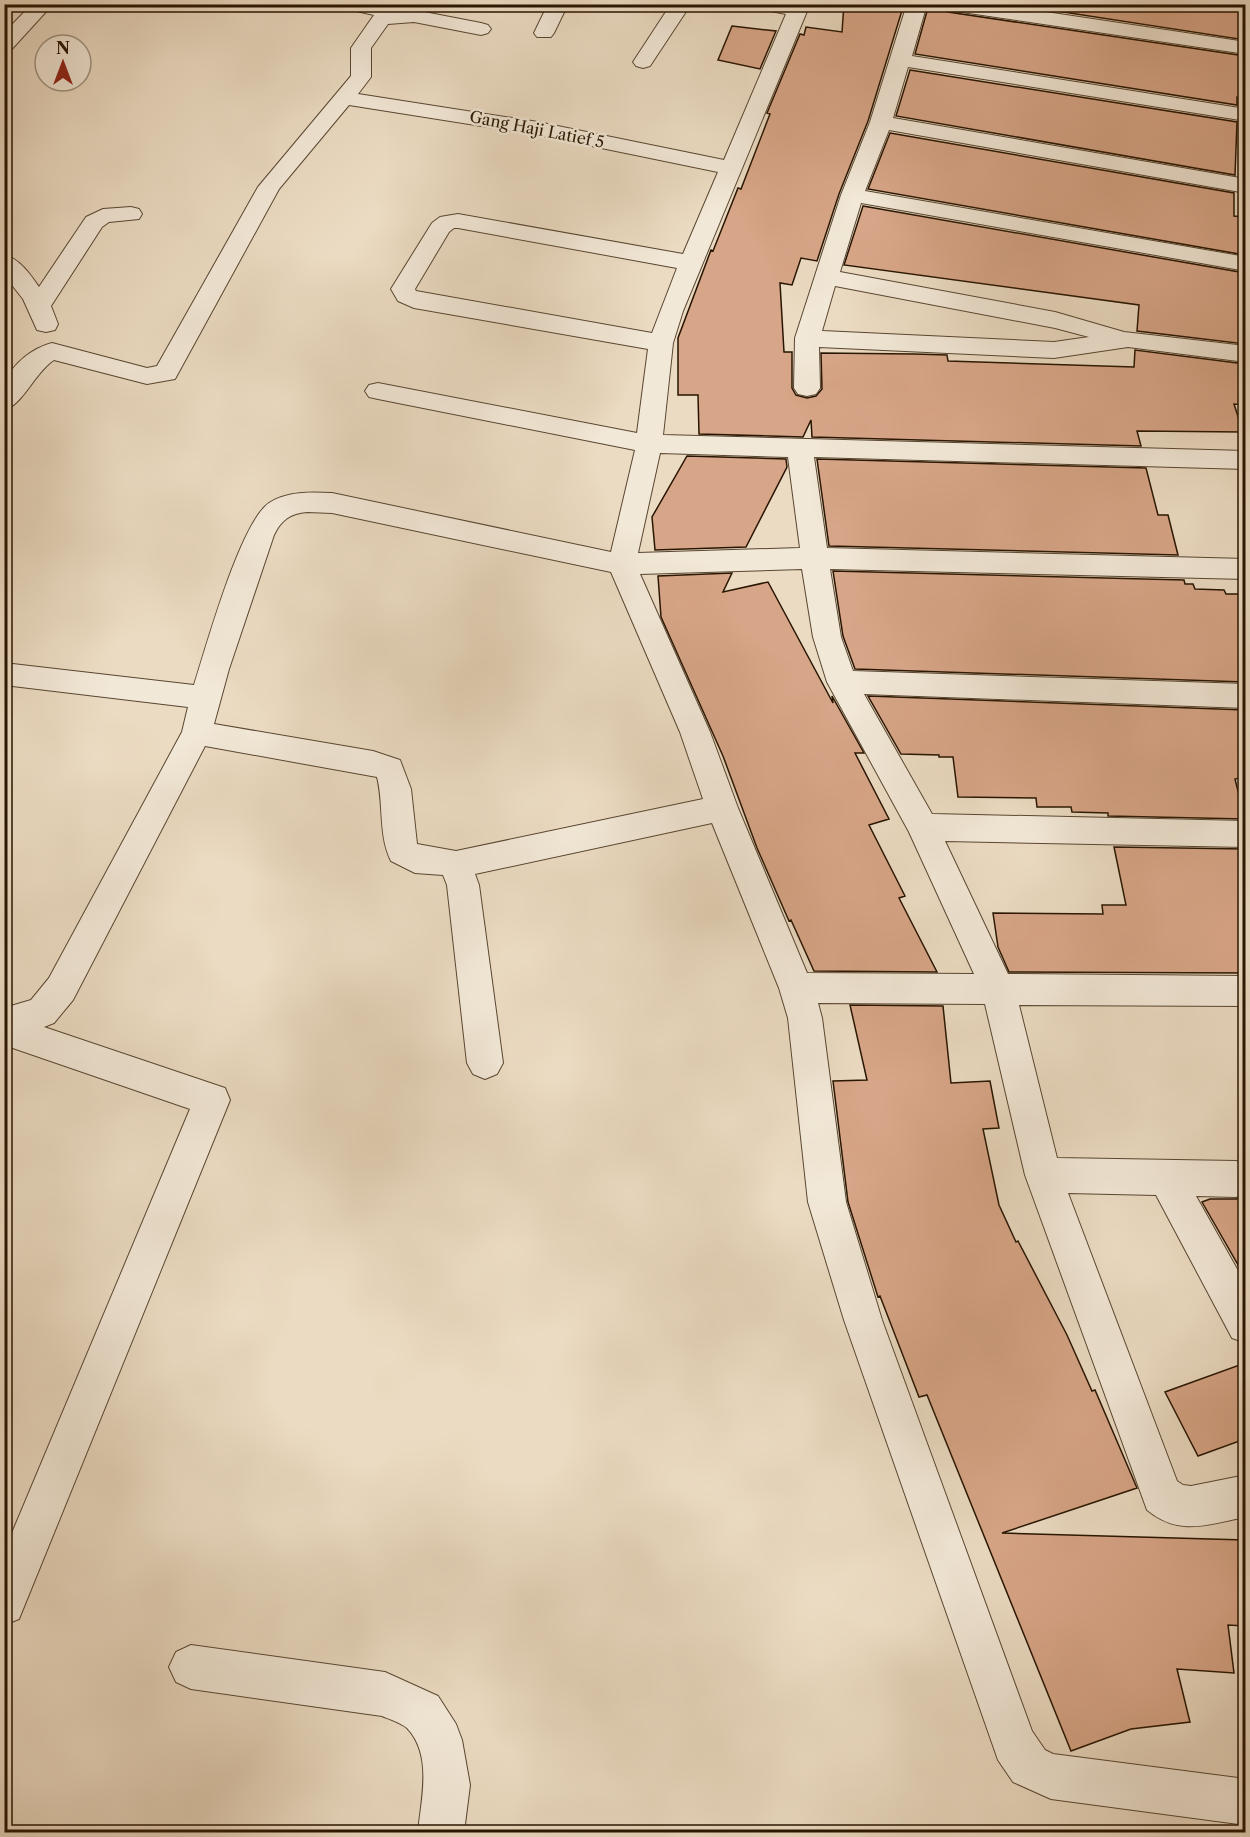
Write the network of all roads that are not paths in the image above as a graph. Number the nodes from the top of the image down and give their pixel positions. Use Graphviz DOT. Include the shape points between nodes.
graph roads {
  1 [pos="43,4"];
  2 [pos="350,4"];
  3 [pos="558,4"];
  4 [pos="681,4"];
  5 [pos="763,4"];
  6 [pos="917,4"];
  7 [pos="948,4"];
  8 [pos="799,8"];
  9 [pos="386,12"];
  10 [pos="481,29"];
  11 [pos="544,33"];
  12 [pos="4,46"];
  13 [pos="1245,48"];
  14 [pos="900,60"];
  15 [pos="643,62"];
  16 [pos="342,98"];
  17 [pos="1245,115"];
  18 [pos="881,122"];
  19 [pos="731,168"];
  20 [pos="1245,186"];
  21 [pos="852,195"];
  22 [pos="131,214"];
  23 [pos="4,262"];
  24 [pos="690,263"];
  25 [pos="1245,264"];
  26 [pos="826,277"];
  27 [pos="39,307"];
  28 [pos="807,339"];
  29 [pos="1128,339"];
  30 [pos="661,343"];
  31 [pos="43,354"];
  32 [pos="1245,354"];
  33 [pos="807,388"];
  34 [pos="378,391"];
  35 [pos="4,402"];
  36 [pos="650,444"];
  37 [pos="800,449"];
  38 [pos="1245,459"];
  39 [pos="813,558"];
  40 [pos="622,564"];
  41 [pos="1245,569"];
  42 [pos="4,674"];
  43 [pos="842,682"];
  44 [pos="188,695"];
  45 [pos="1245,696"];
  46 [pos="197,733"];
  47 [pos="705,812"];
  48 [pos="923,827"];
  49 [pos="1245,834"];
  50 [pos="456,865"];
  51 [pos="796,988"];
  52 [pos="998,988"];
  53 [pos="1245,992"];
  54 [pos="4,1024"];
  55 [pos="4,1029"];
  56 [pos="485,1063"];
  57 [pos="1043,1174"];
  58 [pos="1165,1176"];
  59 [pos="1236,1179"];
  60 [pos="1245,1324"];
  61 [pos="1245,1496"];
  62 [pos="4,1604"];
  63 [pos="191,1667"];
  64 [pos="1245,1802"];
  65 [pos="441,1833"];
  1 -- 12 [label="street"];
  2 -- 9 [label="street"];
  3 -- 11 [label="street"];
  4 -- 15 [label="street"];
  5 -- 8 [label="street"];
  6 -- 14 [label="street"];
  7 -- 13 [label="street"];
  8 -- 19 [label="street"];
  9 -- 10 [label="street"];
  9 -- 16 [label="street" via="361,48 361,77"];
  14 -- 17 [label="street"];
  14 -- 18 [label="street"];
  16 -- 19 [label="street, Gang Haji Latief 5" via="506,123"];
  16 -- 31 [label="street" via="268,187 166,373 147,376 60,352"];
  18 -- 20 [label="street"];
  18 -- 21 [label="street"];
  19 -- 24 [label="street"];
  21 -- 25 [label="street"];
  21 -- 26 [label="street"];
  22 -- 27 [label="street" via="103,216 94,222"];
  23 -- 27 [label="street"];
  24 -- 30 [label="street"];
  24 -- 30 [label="street" via="458,221 440,228 403,290 414,300"];
  26 -- 28 [label="street"];
  26 -- 29 [label="street" via="1054,320"];
  27 -- 31 [label="street" via="46,322"];
  28 -- 29 [label="street" via="1054,350"];
  28 -- 33 [label="street"];
  29 -- 32 [label="street"];
  30 -- 36 [label="street"];
  31 -- 35 [label="street"];
  34 -- 36 [label="street"];
  36 -- 37 [label="street"];
  36 -- 40 [label="street"];
  37 -- 38 [label="street"];
  37 -- 39 [label="street"];
  39 -- 40 [label="street"];
  39 -- 41 [label="street"];
  39 -- 43 [label="street" via="827,637"];
  40 -- 46 [label="street" via="332,503 289,504 271,517 251,556 204,697"];
  40 -- 51 [label="street" via="695,732"];
  42 -- 44 [label="street"];
  43 -- 45 [label="street"];
  43 -- 48 [label="street"];
  46 -- 50 [label="street" via="389,769 396,782 402,851 415,860"];
  46 -- 54 [label="street" via="61,989 42,1012"];
  47 -- 50 [label="street"];
  48 -- 49 [label="street"];
  48 -- 52 [label="street"];
  50 -- 56 [label="street" via="462,885"];
  51 -- 52 [label="street"];
  51 -- 64 [label="street" via="805,1018 828,1202 863,1320 1014,1744 1029,1766 1051,1776"];
  52 -- 53 [label="street"];
  52 -- 57 [label="street"];
  55 -- 62 [label="street" via="212,1100"];
  57 -- 58 [label="street"];
  57 -- 61 [label="street" via="1162,1495 1174,1505 1191,1508"];
  58 -- 59 [label="street"];
  58 -- 60 [label="street"];
  63 -- 65 [label="street" via="386,1694 422,1712 440,1740 442,1751 447,1785"];
}
